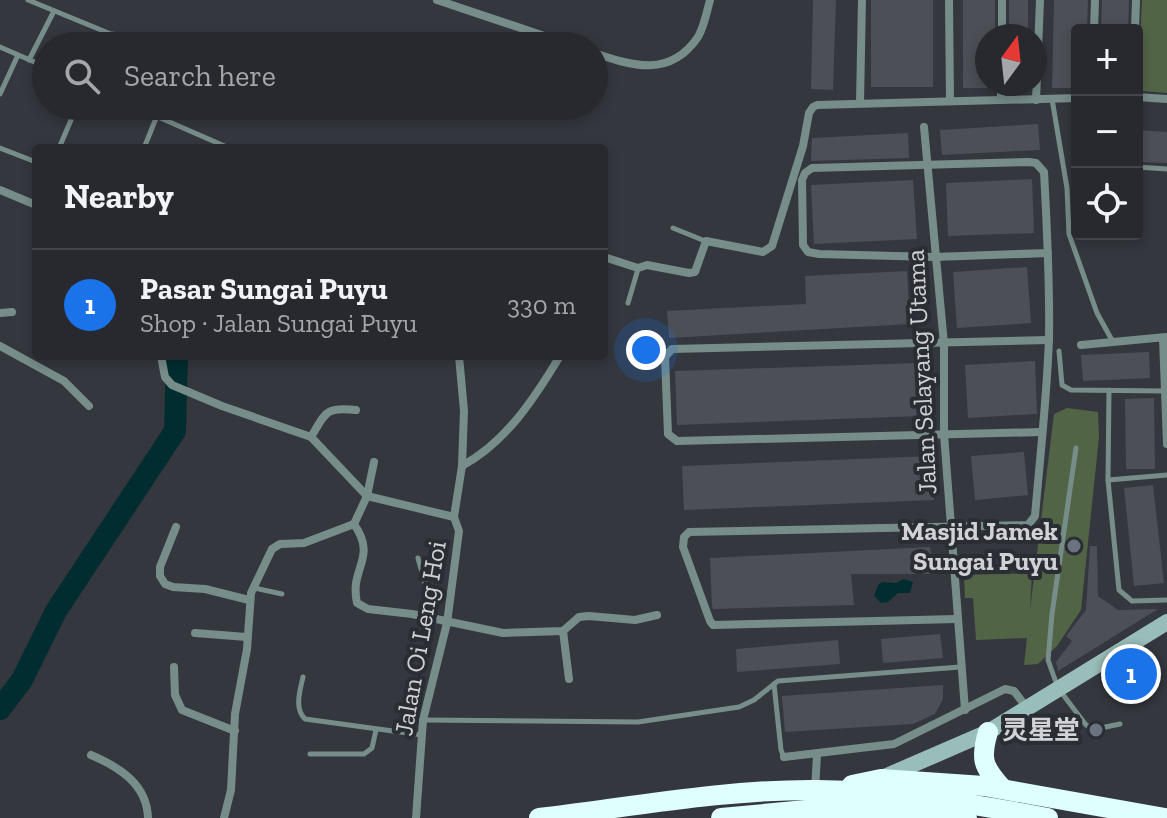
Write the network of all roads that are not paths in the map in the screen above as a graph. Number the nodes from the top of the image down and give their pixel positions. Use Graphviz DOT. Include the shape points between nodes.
graph roads {
  1 [pos="28,0"];
  2 [pos="437,0"];
  3 [pos="710,0"];
  4 [pos="862,0"];
  5 [pos="949,0"];
  6 [pos="1002,0"];
  7 [pos="1040,0"];
  8 [pos="1095,0"];
  9 [pos="1136,0"];
  10 [pos="54,11"];
  11 [pos="1002,24"];
  12 [pos="1094,24"];
  13 [pos="1135,24"];
  14 [pos="43,32"];
  15 [pos="108,32"];
  16 [pos="532,32"];
  17 [pos="0,47"];
  18 [pos="32,54"];
  19 [pos="18,55"];
  20 [pos="608,58"];
  21 [pos="29,60"];
  22 [pos="32,61"];
  23 [pos="0,94"];
  24 [pos="1001,96"];
  25 [pos="1143,97"];
  26 [pos="1071,98"];
  27 [pos="1052,99"];
  28 [pos="1167,99"];
  29 [pos="1001,100"];
  30 [pos="1036,100"];
  31 [pos="950,101"];
  32 [pos="860,103"];
  33 [pos="71,120"];
  34 [pos="155,120"];
  35 [pos="166,120"];
  36 [pos="924,127"];
  37 [pos="61,144"];
  38 [pos="146,144"];
  39 [pos="220,144"];
  40 [pos="0,148"];
  41 [pos="32,160"];
  42 [pos="927,166"];
  43 [pos="1143,167"];
  44 [pos="1167,169"];
  45 [pos="0,190"];
  46 [pos="32,203"];
  47 [pos="673,228"];
  48 [pos="706,241"];
  49 [pos="1048,253"];
  50 [pos="934,257"];
  51 [pos="608,258"];
  52 [pos="638,268"];
  53 [pos="628,303"];
  54 [pos="12,312"];
  55 [pos="0,313"];
  56 [pos="1165,338"];
  57 [pos="1049,340"];
  58 [pos="1114,343"];
  59 [pos="944,344"];
  60 [pos="1081,345"];
  61 [pos="0,346"];
  62 [pos="1059,351"];
  63 [pos="162,360"];
  64 [pos="459,360"];
  65 [pos="558,360"];
  66 [pos="1109,390"];
  67 [pos="1165,391"];
  68 [pos="89,406"];
  69 [pos="356,410"];
  70 [pos="1042,432"];
  71 [pos="944,434"];
  72 [pos="311,437"];
  73 [pos="1167,444"];
  74 [pos="1076,448"];
  75 [pos="374,462"];
  76 [pos="462,466"];
  77 [pos="1167,475"];
  78 [pos="1108,480"];
  79 [pos="367,496"];
  80 [pos="454,517"];
  81 [pos="354,524"];
  82 [pos="950,526"];
  83 [pos="176,527"];
  84 [pos="418,558"];
  85 [pos="254,588"];
  86 [pos="282,594"];
  87 [pos="249,600"];
  88 [pos="1167,600"];
  89 [pos="657,615"];
  90 [pos="431,619"];
  91 [pos="957,619"];
  92 [pos="1167,622"];
  93 [pos="447,623"];
  94 [pos="563,631"];
  95 [pos="195,633"];
  96 [pos="247,637"];
  97 [pos="174,667"];
  98 [pos="960,667"];
  99 [pos="303,677"];
  100 [pos="569,679"];
  101 [pos="774,684"];
  102 [pos="1058,688"];
  103 [pos="1027,708"];
  104 [pos="965,710"];
  105 [pos="423,720"];
  106 [pos="1120,724"];
  107 [pos="376,730"];
  108 [pos="235,731"];
  109 [pos="988,732"];
  110 [pos="422,735"];
  111 [pos="310,754"];
  112 [pos="91,755"];
  113 [pos="817,755"];
  114 [pos="784,757"];
  115 [pos="881,779"];
  116 [pos="1002,788"];
  117 [pos="822,790"];
  118 [pos="967,813"];
  119 [pos="757,816"];
  120 [pos="148,818"];
  121 [pos="224,818"];
  122 [pos="416,818"];
  123 [pos="539,818"];
  124 [pos="721,818"];
  125 [pos="789,818"];
  126 [pos="1048,818"];
  127 [pos="1165,818"];
  1 -- 10 [label="lane"];
  2 -- 16 [label="street"];
  3 -- 20 [label="street" via="699,35 679,57 655,66"];
  4 -- 32 [label="street"];
  5 -- 31 [label="street"];
  6 -- 11 [label="street"];
  7 -- 30 [label="street"];
  8 -- 12 [label="street"];
  9 -- 13 [label="street"];
  10 -- 14 [label="lane"];
  10 -- 15 [label="lane"];
  17 -- 19 [label="lane"];
  18 -- 21 [label="lane"];
  19 -- 21 [label="lane"];
  19 -- 23 [label="lane"];
  21 -- 22 [label="lane"];
  24 -- 29 [label="street"];
  25 -- 28 [label="street"];
  26 -- 27 [label="street"];
  27 -- 30 [label="street"];
  27 -- 58 [label="lane" via="1069,234 1097,313"];
  29 -- 30 [label="street"];
  29 -- 31 [label="street"];
  31 -- 32 [label="street"];
  32 -- 48 [label="street" via="813,107 772,246 763,252"];
  33 -- 37 [label="lane"];
  34 -- 38 [label="lane"];
  35 -- 39 [label="lane"];
  36 -- 42 [label="street, Jalan Selayang Utama"];
  40 -- 41 [label="lane"];
  42 -- 49 [label="street" via="1036,163 1044,172"];
  42 -- 50 [label="street, Jalan Selayang Utama"];
  42 -- 50 [label="street" via="812,168 802,180 803,245 819,254"];
  43 -- 44 [label="lane"];
  45 -- 46 [label="street"];
  47 -- 48 [label="lane"];
  48 -- 52 [label="street" via="695,272"];
  49 -- 50 [label="street"];
  49 -- 57 [label="street"];
  50 -- 59 [label="street, Jalan Selayang Utama"];
  51 -- 52 [label="street"];
  52 -- 53 [label="lane"];
  54 -- 55 [label="street"];
  56 -- 58 [label="street"];
  56 -- 67 [label="street"];
  57 -- 59 [label="street"];
  57 -- 70 [label="street"];
  58 -- 60 [label="street"];
  59 -- 71 [label="street, Jalan Selayang Utama"];
  59 -- 71 [label="street" via="672,349 665,357 668,434 677,441"];
  61 -- 68 [label="street" via="64,381"];
  62 -- 66 [label="lane" via="1065,388"];
  63 -- 72 [label="street" via="172,385"];
  64 -- 76 [label="street, Jalan Oi Leng Hoi"];
  65 -- 76 [label="street" via="496,443"];
  66 -- 67 [label="lane"];
  66 -- 78 [label="lane"];
  67 -- 73 [label="street"];
  69 -- 72 [label="street" via="327,411"];
  70 -- 71 [label="street"];
  70 -- 82 [label="street" via="1035,516 1028,525"];
  71 -- 82 [label="street, Jalan Selayang Utama"];
  72 -- 79 [label="street"];
  74 -- 102 [label="lane" via="1048,660"];
  75 -- 79 [label="street"];
  76 -- 80 [label="street, Jalan Oi Leng Hoi"];
  77 -- 78 [label="lane"];
  78 -- 88 [label="lane" via="1119,590 1132,601"];
  79 -- 80 [label="street"];
  79 -- 81 [label="street"];
  80 -- 93 [label="street, Jalan Oi Leng Hoi" via="459,531"];
  81 -- 85 [label="street" via="272,549"];
  81 -- 90 [label="street" via="365,548 354,589 357,603"];
  82 -- 91 [label="street, Jalan Selayang Utama"];
  82 -- 91 [label="street" via="689,532 683,547 710,621 720,625"];
  83 -- 87 [label="street" via="160,567 165,584"];
  84 -- 90 [label="lane"];
  85 -- 86 [label="lane"];
  85 -- 87 [label="street"];
  87 -- 96 [label="street"];
  89 -- 94 [label="street" via="644,620 579,617"];
  90 -- 93 [label="street"];
  91 -- 98 [label="street, Jalan Selayang Utama"];
  92 -- 102 [label="main road"];
  93 -- 94 [label="street" via="503,633"];
  93 -- 105 [label="street, Jalan Oi Leng Hoi"];
  94 -- 100 [label="street"];
  95 -- 96 [label="street"];
  96 -- 108 [label="street"];
  97 -- 108 [label="street" via="175,695 182,710"];
  98 -- 101 [label="lane"];
  98 -- 104 [label="street, Jalan Selayang Utama"];
  99 -- 107 [label="lane" via="298,703 305,719"];
  101 -- 105 [label="lane" via="739,707 638,722"];
  101 -- 114 [label="lane"];
  102 -- 103 [label="main road"];
  102 -- 106 [label="lane" via="1086,725 1096,729"];
  103 -- 104 [label="street" via="1014,691 1005,689"];
  103 -- 109 [label="main road"];
  104 -- 113 [label="street" via="894,744"];
  105 -- 110 [label="street, Jalan Oi Leng Hoi"];
  107 -- 110 [label="lane"];
  107 -- 111 [label="lane" via="369,753"];
  108 -- 121 [label="street"];
  109 -- 115 [label="main road"];
  109 -- 116 [label="highway" via="982,752 988,772"];
  110 -- 122 [label="street, Jalan Oi Leng Hoi"];
  112 -- 120 [label="street" via="129,776 143,797"];
  113 -- 114 [label="street"];
  113 -- 117 [label="street"];
  115 -- 116 [label="highway"];
  115 -- 117 [label="highway"];
  116 -- 127 [label="highway"];
  117 -- 118 [label="highway"];
  117 -- 123 [label="highway"];
  118 -- 119 [label="highway" via="867,809"];
  118 -- 126 [label="highway"];
  119 -- 124 [label="highway"];
  119 -- 125 [label="highway"];
}
